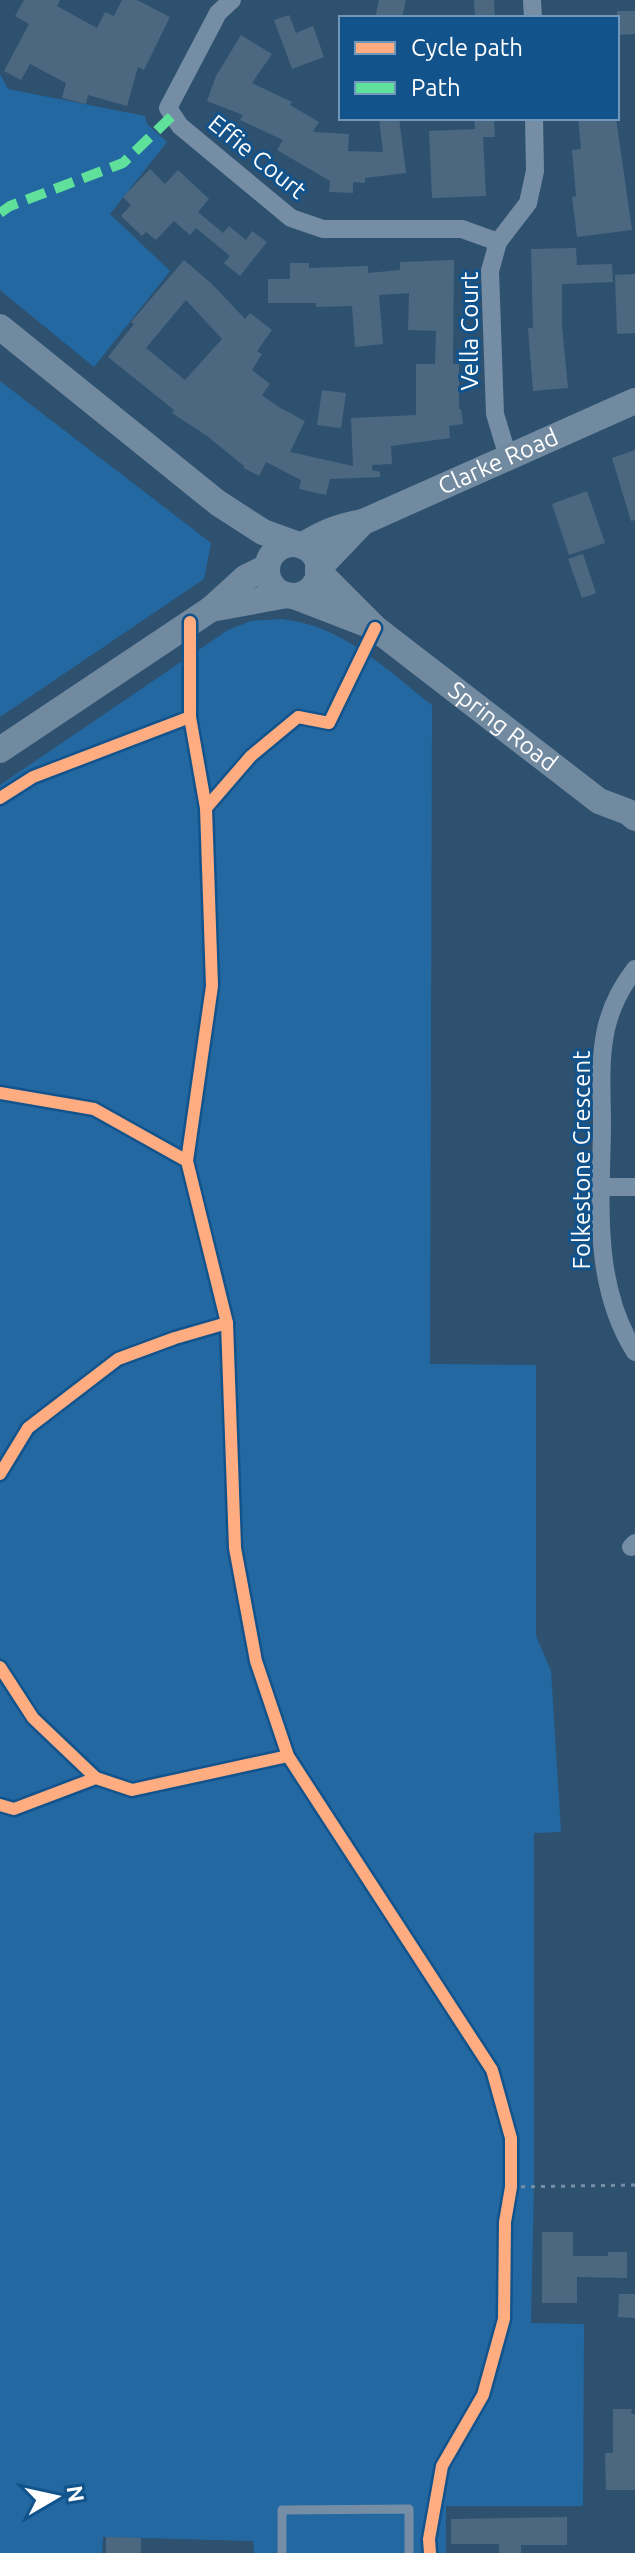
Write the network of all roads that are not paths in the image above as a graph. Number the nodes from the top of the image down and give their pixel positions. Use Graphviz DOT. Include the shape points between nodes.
graph roads {
  1 [pos="232,0"];
  2 [pos="534,120"];
  3 [pos="498,242"];
  4 [pos="0,327"];
  5 [pos="635,401"];
  6 [pos="508,457"];
  7 [pos="218,503"];
  8 [pos="363,522"];
  9 [pos="299,545"];
  10 [pos="267,565"];
  11 [pos="318,570"];
  12 [pos="290,595"];
  13 [pos="211,609"];
  14 [pos="375,628"];
  15 [pos="0,750"];
  16 [pos="634,814"];
  17 [pos="635,969"];
  18 [pos="601,1187"];
  19 [pos="635,1187"];
  20 [pos="635,1352"];
  21 [pos="282,2553"];
  22 [pos="409,2553"];
  1 -- 3 [label="street, Effie Court" via="218,13 168,108 180,126 291,218 312,226 462,229"];
  2 -- 3 [label="street, Vella Court" via="535,171 528,203"];
  3 -- 6 [label="street, Vella Court" via="490,271 494,394"];
  4 -- 7 [label="main road"];
  5 -- 6 [label="main road, Clarke Road"];
  6 -- 8 [label="main road, Clarke Road"];
  7 -- 9 [label="main road" via="263,532"];
  7 -- 10 [label="main road"];
  8 -- 9 [label="main road, Clarke Road"];
  8 -- 11 [label="main road, Clarke Road"];
  9 -- 10 [label="main road" via="279,548"];
  9 -- 11 [label="main road" via="313,555"];
  10 -- 12 [label="main road" via="270,582"];
  10 -- 13 [label="main road"];
  11 -- 12 [label="main road" via="311,588"];
  11 -- 14 [label="main road, Spring Road"];
  12 -- 13 [label="main road"];
  12 -- 14 [label="main road, Spring Road"];
  13 -- 15 [label="main road"];
  14 -- 16 [label="main road, Spring Road" via="603,804"];
  17 -- 18 [label="street, Folkestone Crescent" via="606,1031"];
  18 -- 19 [label="street"];
  18 -- 20 [label="street, Folkestone Crescent" via="607,1286 614,1313"];
  21 -- 22 [label="lane" via="282,2510 409,2509"];
}
